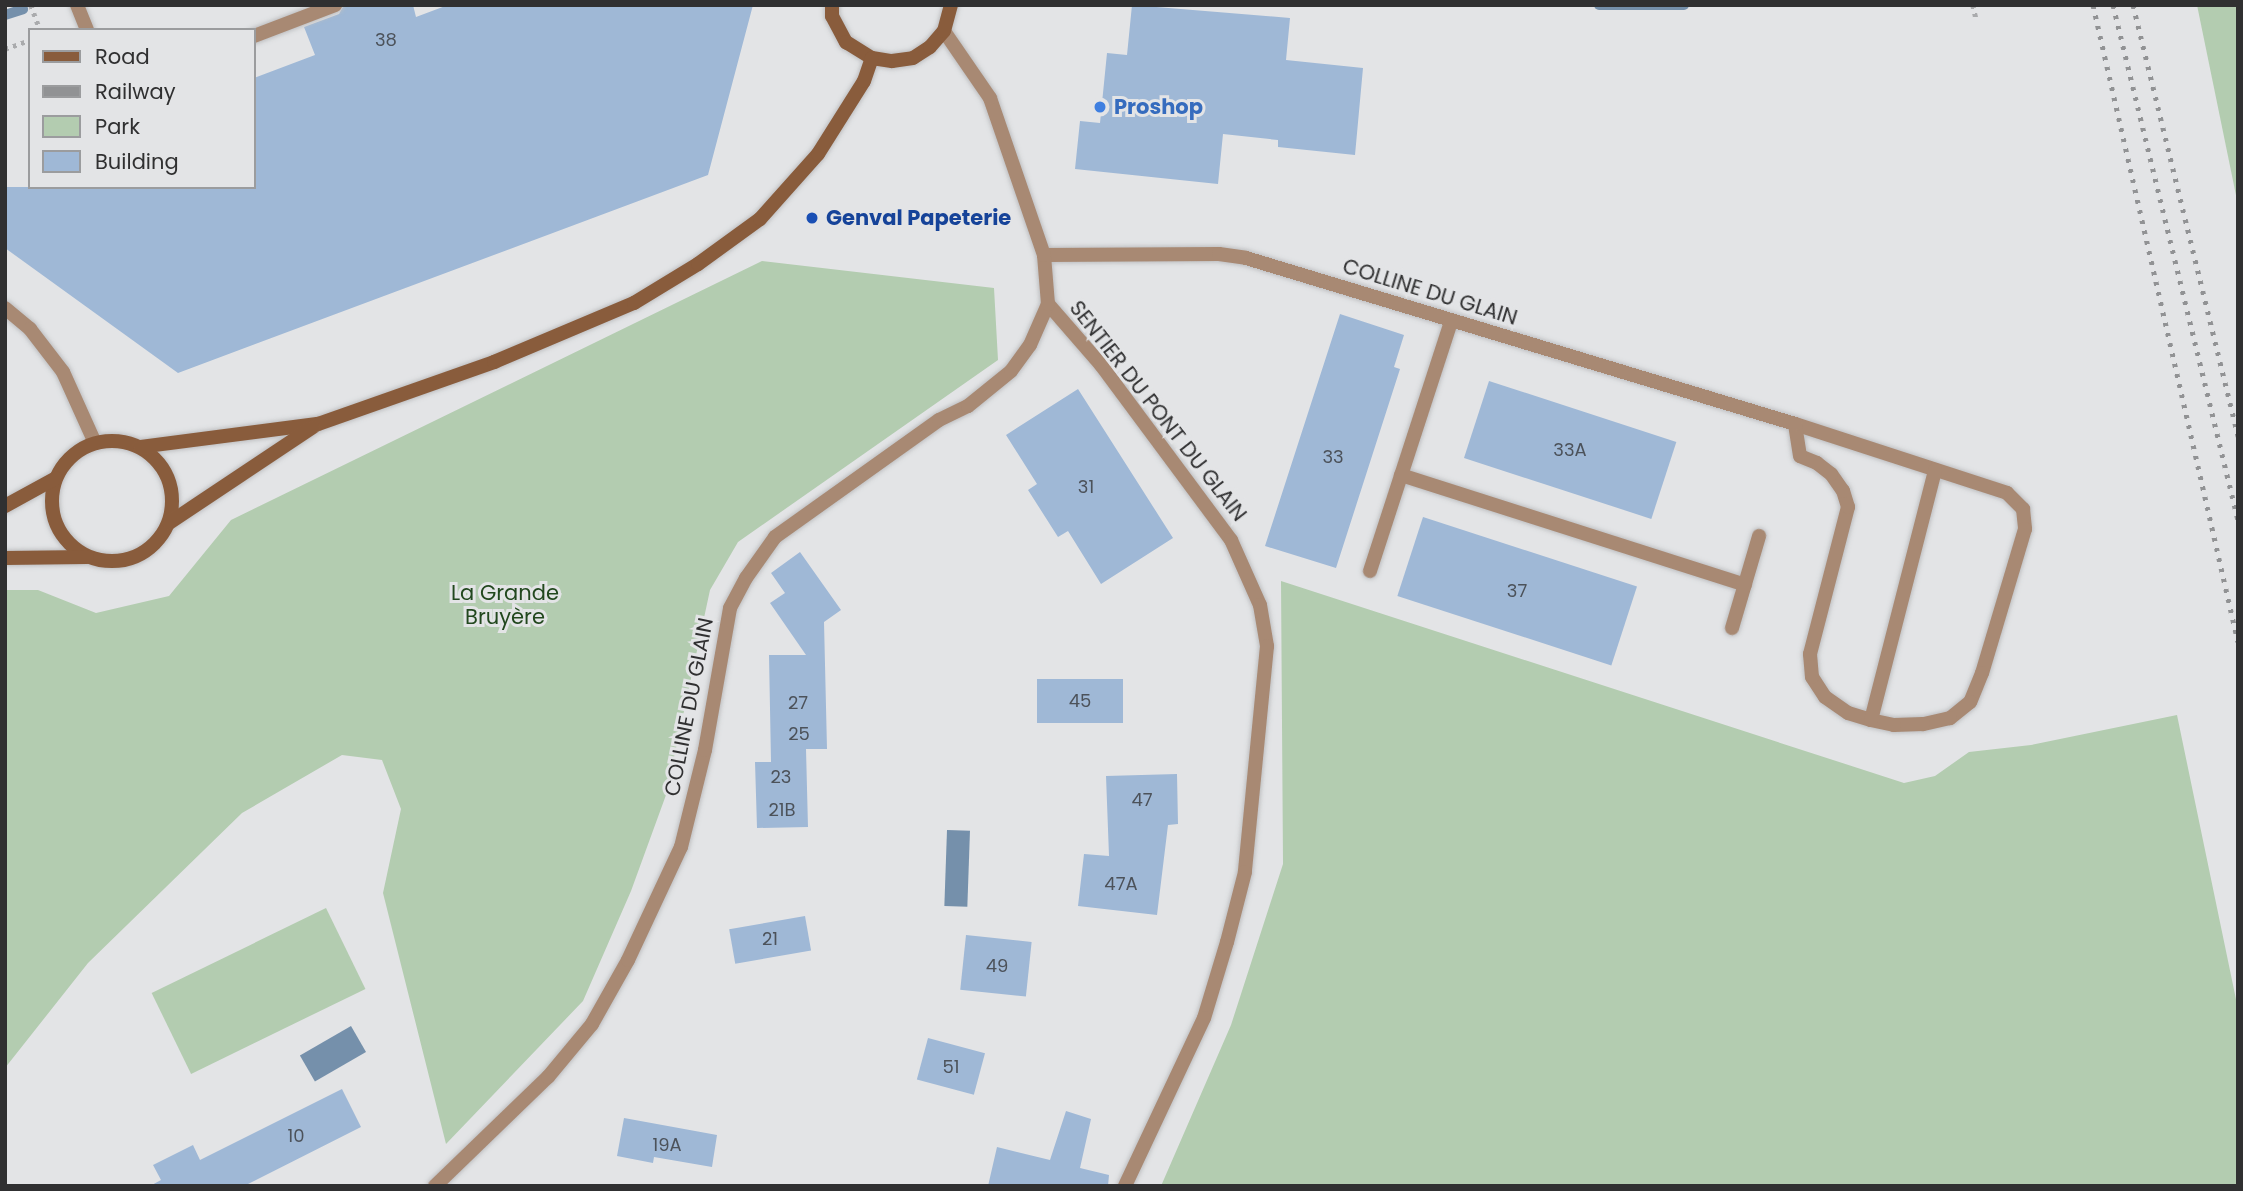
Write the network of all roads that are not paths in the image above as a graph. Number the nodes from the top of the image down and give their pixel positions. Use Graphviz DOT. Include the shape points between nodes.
graph roads {
  1 [pos="77,5"];
  2 [pos="335,5"];
  3 [pos="832,5"];
  4 [pos="951,5"];
  5 [pos="86,28"];
  6 [pos="944,31"];
  7 [pos="256,35"];
  8 [pos="872,58"];
  9 [pos="1044,255"];
  10 [pos="1048,304"];
  11 [pos="5,308"];
  12 [pos="1451,321"];
  13 [pos="318,424"];
  14 [pos="1795,425"];
  15 [pos="95,443"];
  16 [pos="140,447"];
  17 [pos="1935,470"];
  18 [pos="1401,475"];
  19 [pos="56,478"];
  20 [pos="5,506"];
  21 [pos="169,523"];
  22 [pos="1759,537"];
  23 [pos="87,557"];
  24 [pos="5,558"];
  25 [pos="1370,571"];
  26 [pos="1745,585"];
  27 [pos="1732,628"];
  28 [pos="1871,720"];
  29 [pos="435,1186"];
  30 [pos="1125,1186"];
  1 -- 5 [label="street"];
  2 -- 7 [label="street"];
  3 -- 8 [label="main road" via="832,16 846,42"];
  4 -- 6 [label="main road"];
  6 -- 8 [label="main road" via="913,58"];
  6 -- 9 [label="street, COLLINE DU GLAIN" via="990,98"];
  8 -- 13 [label="main road" via="864,81 818,154 760,219 698,264 634,303 494,362"];
  9 -- 10 [label="street, COLLINE DU GLAIN"];
  9 -- 12 [label="street, COLLINE DU GLAIN" via="1220,254 1246,258"];
  10 -- 29 [label="street, COLLINE DU GLAIN" via="1030,345 1011,371 968,407 939,421 775,537 746,578 730,608 705,750 681,847 634,948 592,1024 548,1077"];
  10 -- 30 [label="street, SENTIER DU PONT DU GLAIN" via="1101,365 1231,540 1260,605 1267,646 1245,872 1227,942 1204,1018"];
  11 -- 15 [label="street" via="30,329 64,372"];
  12 -- 14 [label="street, COLLINE DU GLAIN"];
  12 -- 18 [label="street"];
  13 -- 16 [label="main road"];
  13 -- 21 [label="main road"];
  14 -- 17 [label="street, COLLINE DU GLAIN"];
  14 -- 28 [label="street, COLLINE DU GLAIN" via="1800,456 1831,474 1848,507 1810,654 1812,677 1825,697 1848,713"];
  15 -- 16 [label="main road" via="110,440"];
  15 -- 19 [label="main road" via="78,451"];
  16 -- 21 [label="main road" via="162,467 172,494"];
  17 -- 28 [label="street"];
  17 -- 28 [label="street, COLLINE DU GLAIN" via="2007,493 2023,509 2025,529 1970,702 1950,718 1923,724 1894,726"];
  18 -- 25 [label="street"];
  18 -- 26 [label="street"];
  19 -- 20 [label="main road"];
  19 -- 23 [label="main road" via="51,509 63,538"];
  21 -- 23 [label="main road" via="156,544 136,558 111,563"];
  22 -- 26 [label="street"];
  23 -- 24 [label="main road"];
  26 -- 27 [label="street"];
}
